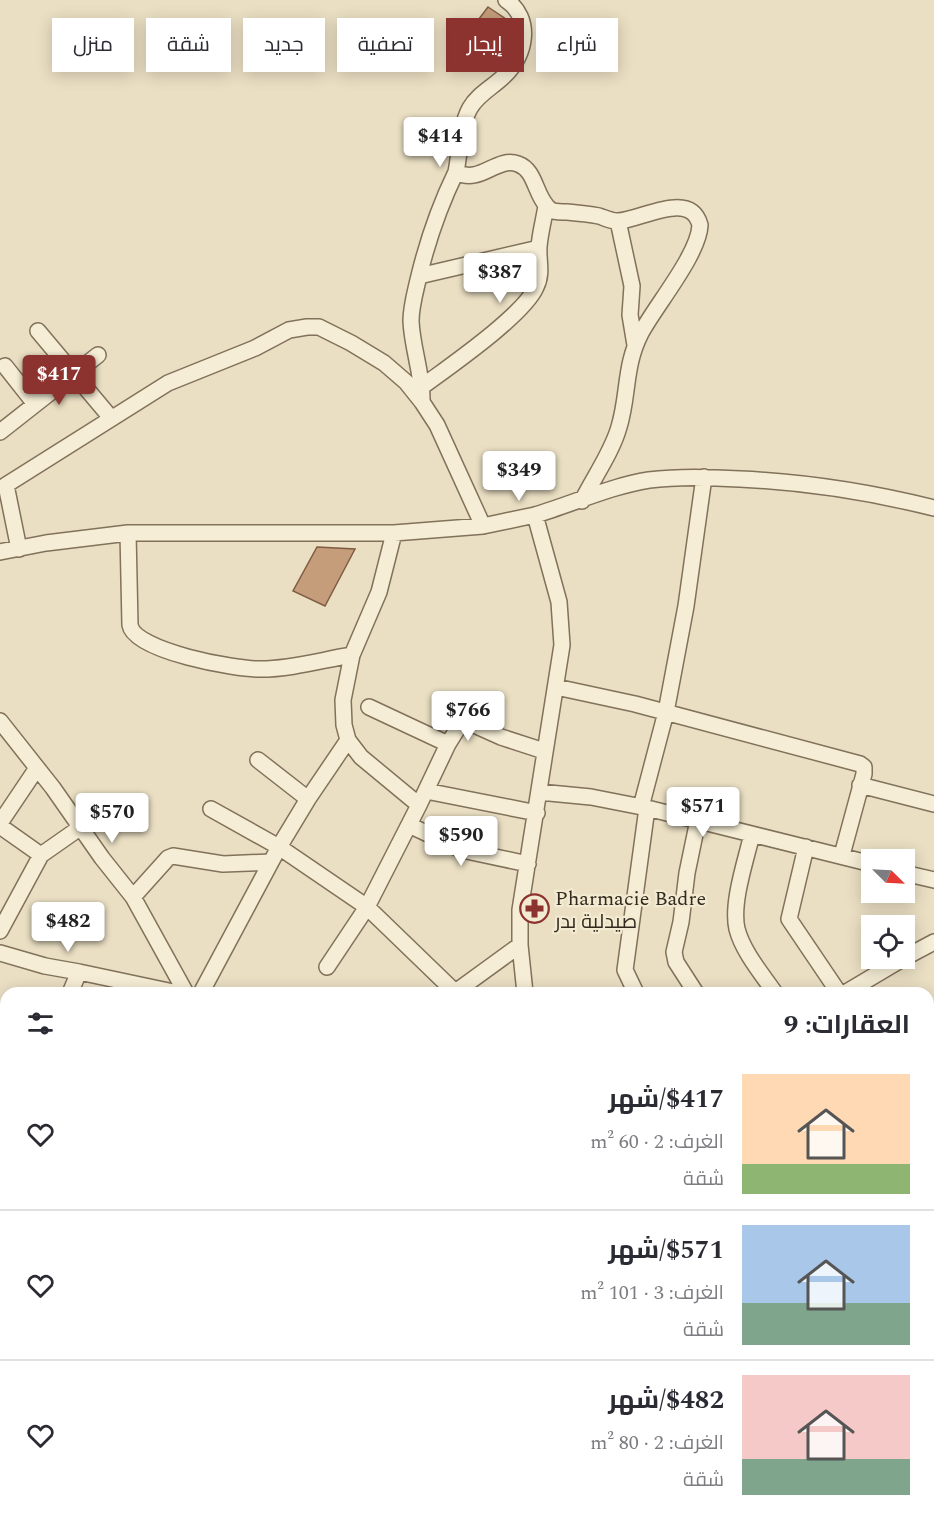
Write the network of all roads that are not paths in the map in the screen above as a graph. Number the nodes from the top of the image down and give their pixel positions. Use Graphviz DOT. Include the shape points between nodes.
graph roads {
  1 [pos="506,0"];
  2 [pos="456,172"];
  3 [pos="546,206"];
  4 [pos="618,221"];
  5 [pos="539,248"];
  6 [pos="419,276"];
  7 [pos="38,331"];
  8 [pos="635,345"];
  9 [pos="98,355"];
  10 [pos="5,366"];
  11 [pos="75,373"];
  12 [pos="423,386"];
  13 [pos="422,402"];
  14 [pos="35,404"];
  15 [pos="111,418"];
  16 [pos="0,432"];
  17 [pos="704,477"];
  18 [pos="3,481"];
  19 [pos="582,501"];
  20 [pos="934,508"];
  21 [pos="535,515"];
  22 [pos="483,526"];
  23 [pos="394,532"];
  24 [pos="128,533"];
  25 [pos="19,549"];
  26 [pos="0,552"];
  27 [pos="352,655"];
  28 [pos="556,687"];
  29 [pos="369,707"];
  30 [pos="666,712"];
  31 [pos="0,721"];
  32 [pos="348,740"];
  33 [pos="448,744"];
  34 [pos="544,751"];
  35 [pos="258,760"];
  36 [pos="38,768"];
  37 [pos="860,785"];
  38 [pos="539,792"];
  39 [pos="423,798"];
  40 [pos="308,799"];
  41 [pos="934,804"];
  42 [pos="644,808"];
  43 [pos="211,809"];
  44 [pos="537,813"];
  45 [pos="698,820"];
  46 [pos="0,825"];
  47 [pos="409,825"];
  48 [pos="81,827"];
  49 [pos="753,834"];
  50 [pos="806,847"];
  51 [pos="279,848"];
  52 [pos="41,855"];
  53 [pos="842,855"];
  54 [pos="861,861"];
  55 [pos="271,862"];
  56 [pos="528,864"];
  57 [pos="915,876"];
  58 [pos="934,880"];
  59 [pos="133,897"];
  60 [pos="367,907"];
  61 [pos="0,932"];
  62 [pos="934,942"];
  63 [pos="520,945"];
  64 [pos="915,952"];
  65 [pos="0,953"];
  66 [pos="327,967"];
  67 [pos="885,969"];
  68 [pos="78,972"];
  69 [pos="72,987"];
  70 [pos="149,987"];
  71 [pos="183,987"];
  72 [pos="204,987"];
  73 [pos="448,987"];
  74 [pos="462,987"];
  75 [pos="524,987"];
  76 [pos="633,987"];
  77 [pos="692,987"];
  78 [pos="771,987"];
  79 [pos="835,987"];
  80 [pos="855,987"];
  1 -- 2 [label="street" via="524,23 524,37 517,58 504,76 471,106"];
  2 -- 3 [label="street" via="480,175 504,163 520,165 535,183"];
  2 -- 6 [label="street" via="440,205"];
  3 -- 4 [label="street" via="553,211"];
  3 -- 5 [label="street"];
  4 -- 8 [label="street" via="632,286 630,315"];
  4 -- 8 [label="street" via="679,208 696,216 700,225 694,247"];
  5 -- 6 [label="street"];
  5 -- 12 [label="street" via="541,273 526,302"];
  6 -- 12 [label="street" via="411,319"];
  7 -- 11 [label="street"];
  8 -- 19 [label="street" via="619,426"];
  9 -- 11 [label="street"];
  10 -- 14 [label="street"];
  11 -- 14 [label="street"];
  11 -- 15 [label="street"];
  12 -- 13 [label="street"];
  13 -- 15 [label="street" via="384,363 319,327 307,327 289,330 168,383"];
  13 -- 22 [label="street" via="453,456"];
  14 -- 16 [label="street"];
  15 -- 18 [label="street"];
  17 -- 19 [label="street" via="627,485"];
  17 -- 20 [label="street" via="799,482"];
  17 -- 30 [label="street"];
  18 -- 25 [label="street"];
  19 -- 21 [label="street"];
  21 -- 22 [label="street"];
  21 -- 28 [label="street" via="559,602 562,645"];
  22 -- 23 [label="street"];
  23 -- 24 [label="street"];
  23 -- 27 [label="street" via="379,592"];
  24 -- 25 [label="street"];
  24 -- 27 [label="street" via="130,626 131,632 143,641 176,654 260,670"];
  25 -- 26 [label="street"];
  27 -- 32 [label="street" via="343,700"];
  28 -- 30 [label="street"];
  28 -- 34 [label="street"];
  29 -- 33 [label="street"];
  30 -- 37 [label="street" via="857,762 864,770"];
  30 -- 42 [label="street"];
  31 -- 36 [label="street"];
  32 -- 39 [label="street" via="361,757"];
  32 -- 40 [label="street"];
  33 -- 34 [label="street" via="460,722 466,721"];
  33 -- 39 [label="street"];
  34 -- 38 [label="street"];
  35 -- 40 [label="street"];
  36 -- 46 [label="street"];
  36 -- 48 [label="street"];
  37 -- 41 [label="street"];
  37 -- 53 [label="street"];
  38 -- 42 [label="street"];
  38 -- 44 [label="street"];
  39 -- 44 [label="street"];
  39 -- 47 [label="street"];
  40 -- 51 [label="street"];
  42 -- 45 [label="street"];
  42 -- 76 [label="street" via="625,970"];
  43 -- 51 [label="street"];
  44 -- 56 [label="street"];
  45 -- 49 [label="street"];
  45 -- 77 [label="street" via="674,952"];
  46 -- 52 [label="street"];
  47 -- 56 [label="street" via="462,850"];
  47 -- 60 [label="street"];
  48 -- 52 [label="street"];
  48 -- 59 [label="street"];
  49 -- 50 [label="street"];
  49 -- 78 [label="street" via="737,902 737,928"];
  50 -- 53 [label="street"];
  50 -- 79 [label="street" via="789,920"];
  51 -- 55 [label="street"];
  51 -- 60 [label="street"];
  52 -- 61 [label="street"];
  53 -- 54 [label="street"];
  55 -- 59 [label="street" via="223,864 168,858"];
  55 -- 72 [label="street"];
  56 -- 63 [label="street" via="520,910"];
  57 -- 58 [label="street"];
  59 -- 71 [label="street"];
  60 -- 66 [label="street"];
  60 -- 73 [label="street"];
  62 -- 64 [label="street"];
  63 -- 74 [label="street"];
  63 -- 75 [label="street"];
  65 -- 68 [label="street"];
  67 -- 80 [label="street"];
  68 -- 69 [label="street"];
  68 -- 70 [label="street"];
}
